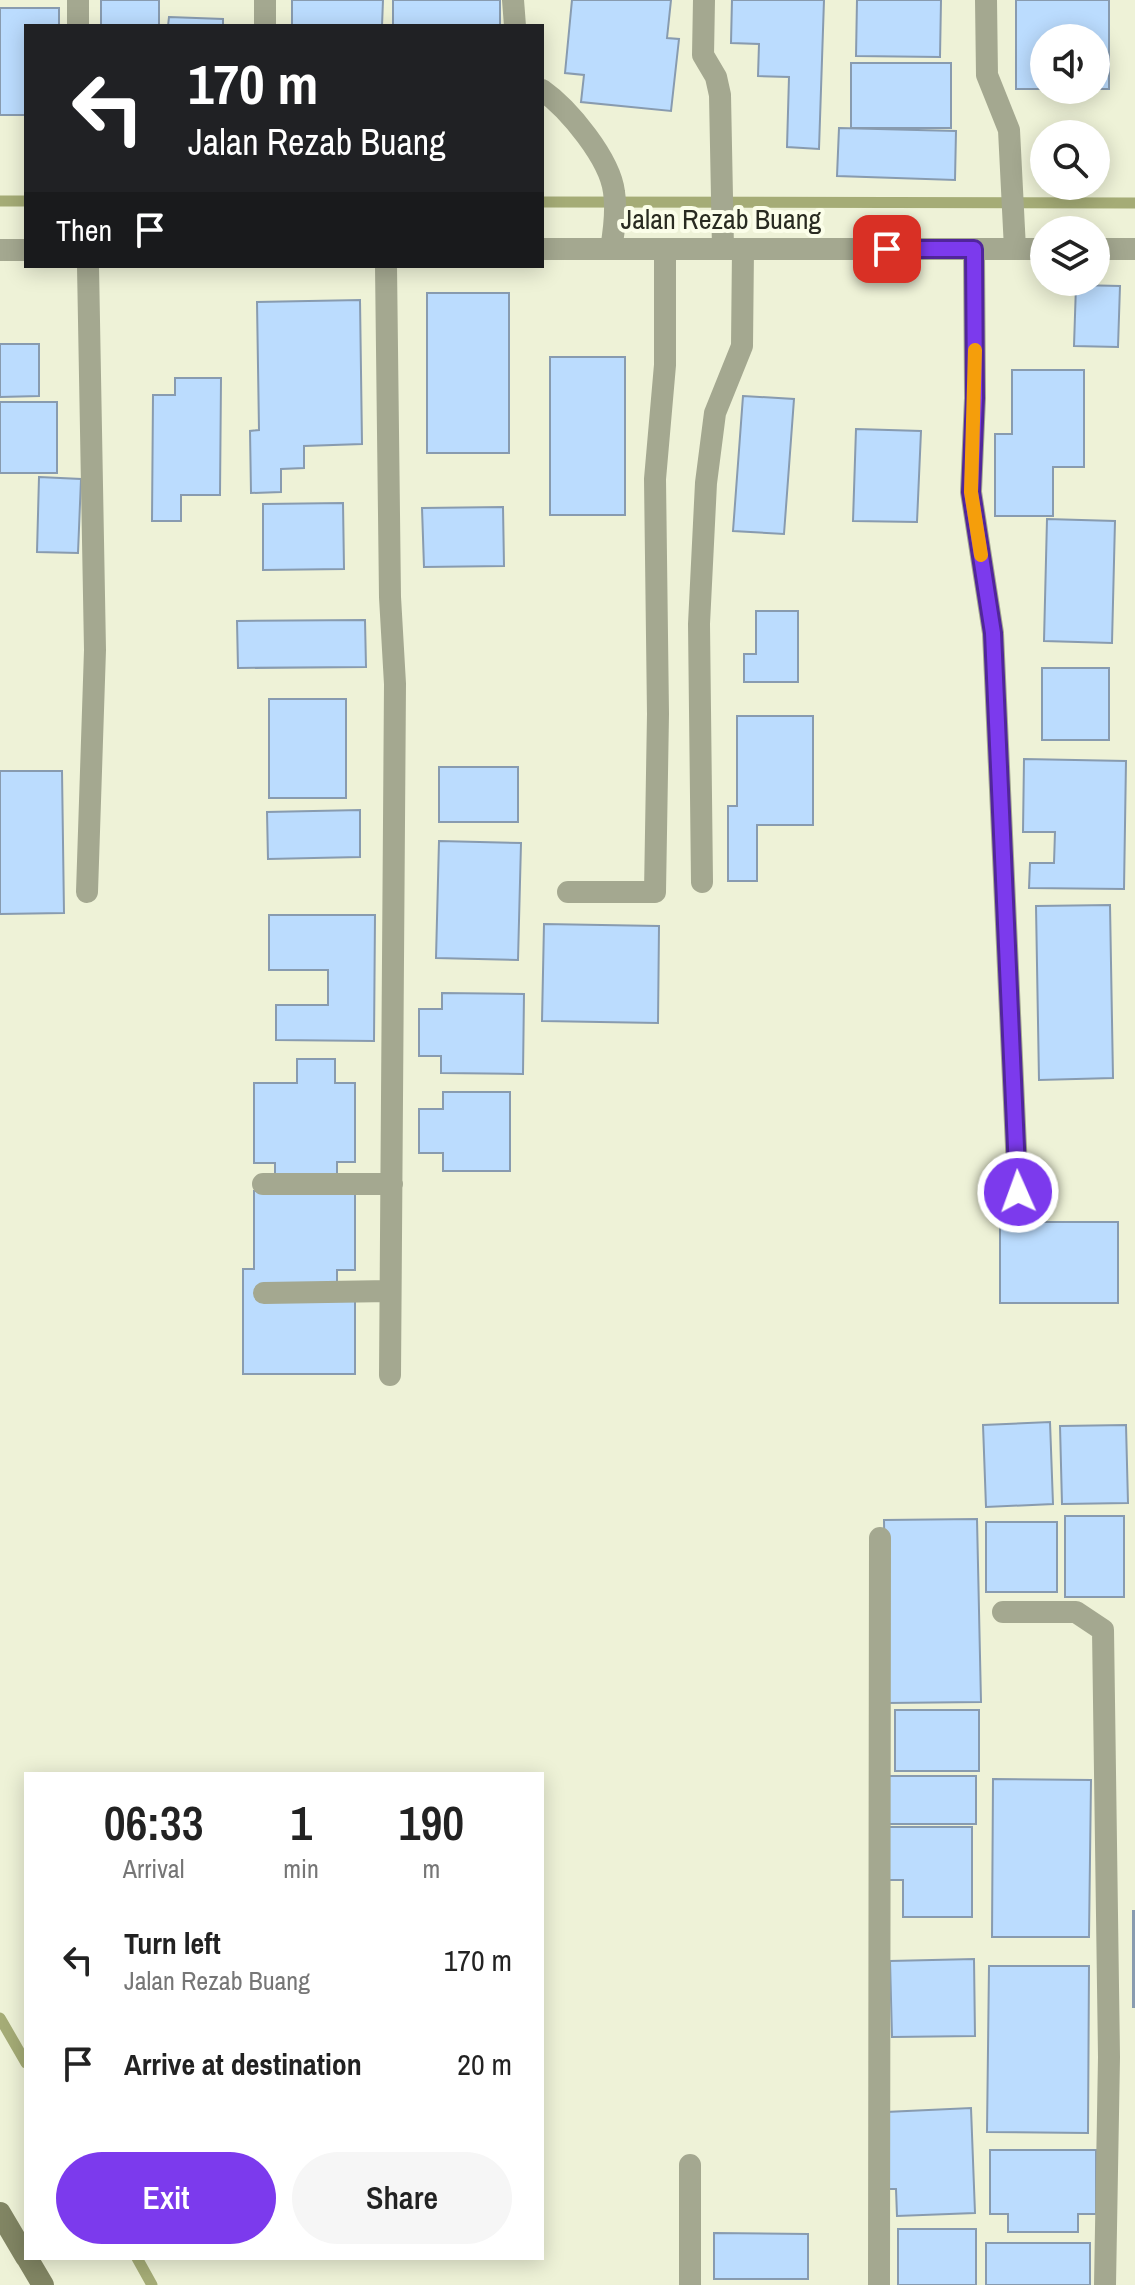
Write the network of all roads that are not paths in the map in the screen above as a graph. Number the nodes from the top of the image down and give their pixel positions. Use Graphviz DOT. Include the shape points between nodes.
graph roads {
  1 [pos="78,0"];
  2 [pos="265,0"];
  3 [pos="513,0"];
  4 [pos="704,0"];
  5 [pos="986,0"];
  6 [pos="78,24"];
  7 [pos="265,24"];
  8 [pos="515,24"];
  9 [pos="544,92"];
  10 [pos="1014,239"];
  11 [pos="612,240"];
  12 [pos="1030,244"];
  13 [pos="544,249"];
  14 [pos="665,249"];
  15 [pos="733,249"];
  16 [pos="974,249"];
  17 [pos="1110,249"];
  18 [pos="1135,249"];
  19 [pos="0,250"];
  20 [pos="24,250"];
  21 [pos="88,268"];
  22 [pos="386,268"];
  23 [pos="702,882"];
  24 [pos="87,892"];
  25 [pos="568,892"];
  26 [pos="263,1184"];
  27 [pos="392,1184"];
  28 [pos="1018,1192"];
  29 [pos="390,1291"];
  30 [pos="264,1293"];
  31 [pos="390,1375"];
  32 [pos="880,1538"];
  33 [pos="1003,1612"];
  34 [pos="690,2165"];
  35 [pos="0,2213"];
  36 [pos="24,2255"];
  37 [pos="27,2260"];
  38 [pos="43,2285"];
  39 [pos="690,2285"];
  40 [pos="879,2285"];
  41 [pos="1105,2285"];
  1 -- 6 [label="street"];
  2 -- 7 [label="street"];
  3 -- 8 [label="street"];
  4 -- 15 [label="street" via="703,55 720,95 722,224"];
  5 -- 10 [label="street" via="987,75 1009,130"];
  9 -- 11 [label="street" via="587,135 614,189"];
  10 -- 12 [label="street, Jalan Rezab Buang"];
  10 -- 16 [label="street, Jalan Rezab Buang"];
  11 -- 13 [label="street, Jalan Rezab Buang"];
  11 -- 14 [label="street, Jalan Rezab Buang"];
  14 -- 15 [label="street, Jalan Rezab Buang"];
  14 -- 25 [label="street" via="665,365 655,479 655,892"];
  15 -- 16 [label="street, Jalan Rezab Buang"];
  15 -- 23 [label="street" via="742,346 715,413 699,624"];
  16 -- 28 [label="street" via="971,492 993,633"];
  17 -- 18 [label="street"];
  19 -- 20 [label="street"];
  21 -- 24 [label="street" via="95,650"];
  22 -- 27 [label="street" via="395,684"];
  26 -- 27 [label="street"];
  27 -- 29 [label="street"];
  29 -- 30 [label="street"];
  29 -- 31 [label="street"];
  32 -- 40 [label="street"];
  33 -- 41 [label="street" via="1076,1612 1103,1630 1109,2057"];
  34 -- 39 [label="street"];
  35 -- 36 [label="main road"];
  37 -- 38 [label="main road"];
}
